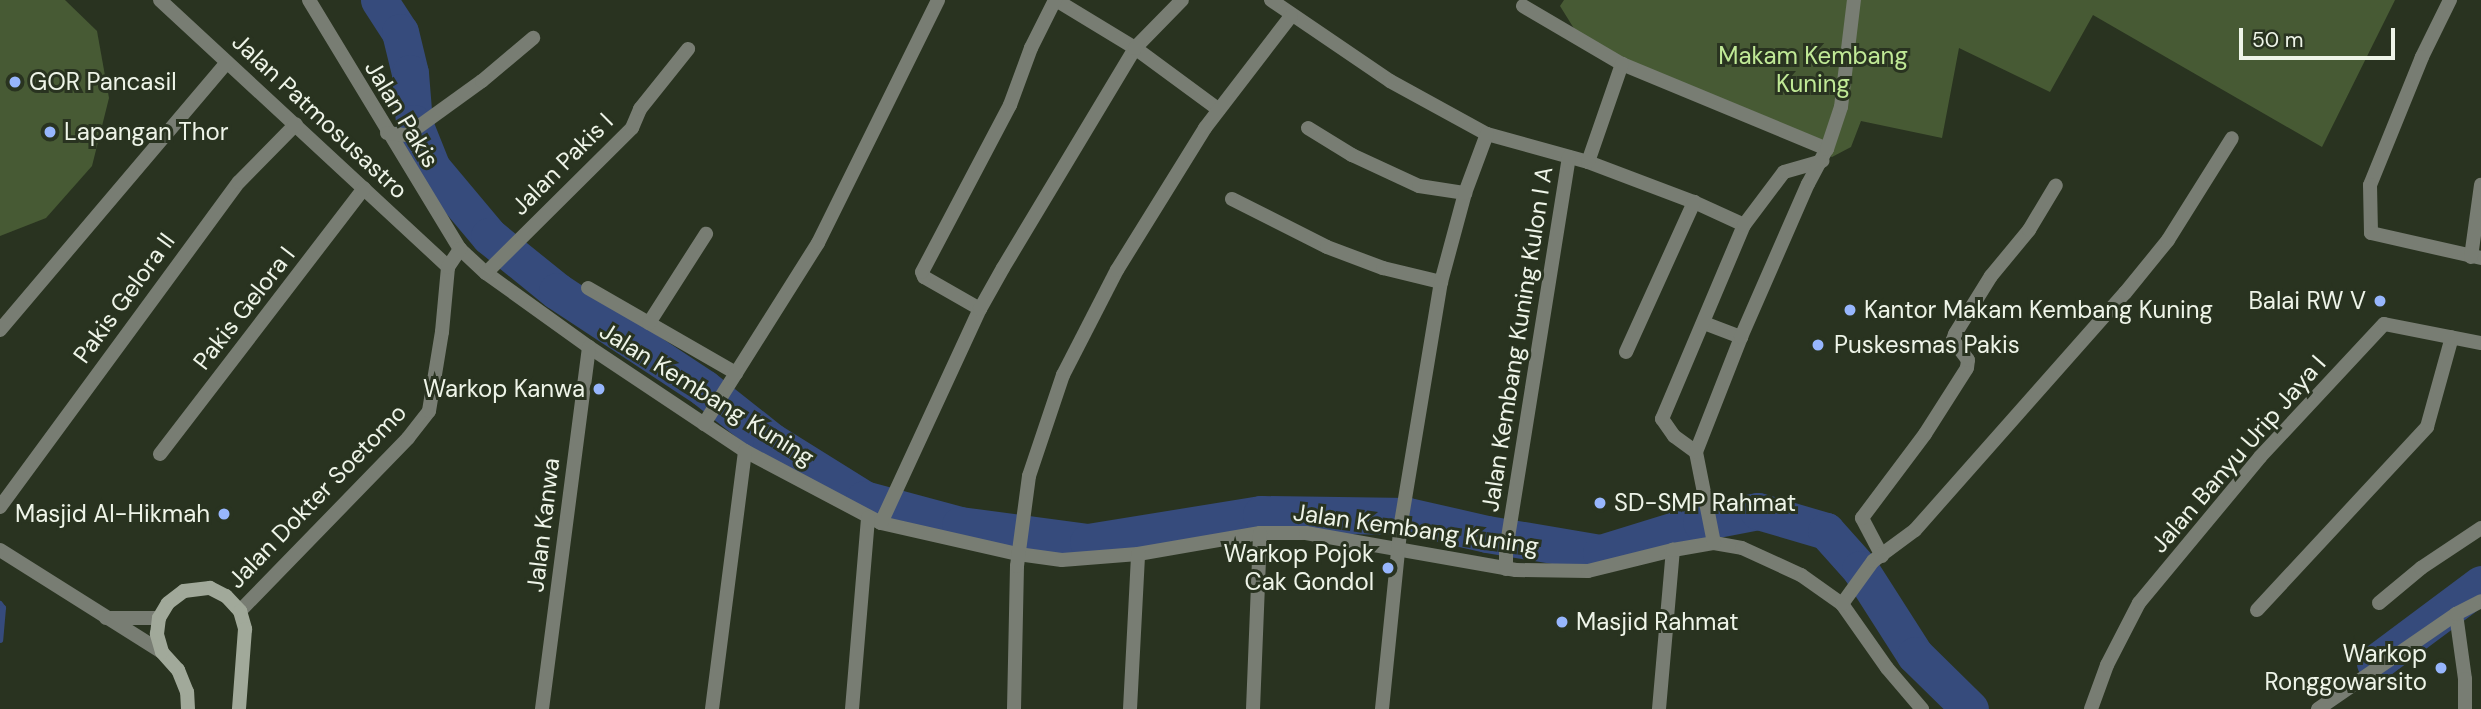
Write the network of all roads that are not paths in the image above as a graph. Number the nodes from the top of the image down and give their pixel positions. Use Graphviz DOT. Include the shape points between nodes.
graph roads {
  1 [pos="160,0"];
  2 [pos="309,0"];
  3 [pos="938,0"];
  4 [pos="1056,0"];
  5 [pos="1182,0"];
  6 [pos="1271,0"];
  7 [pos="1854,0"];
  8 [pos="2450,0"];
  9 [pos="1523,6"];
  10 [pos="1291,16"];
  11 [pos="533,38"];
  12 [pos="1135,48"];
  13 [pos="688,49"];
  14 [pos="227,62"];
  15 [pos="1622,64"];
  16 [pos="1219,110"];
  17 [pos="296,124"];
  18 [pos="1308,128"];
  19 [pos="387,133"];
  20 [pos="1487,134"];
  21 [pos="2232,138"];
  22 [pos="1824,155"];
  23 [pos="1569,157"];
  24 [pos="1588,162"];
  25 [pos="2481,184"];
  26 [pos="2056,185"];
  27 [pos="364,188"];
  28 [pos="1465,193"];
  29 [pos="1232,199"];
  30 [pos="1695,202"];
  31 [pos="1744,225"];
  32 [pos="706,234"];
  33 [pos="460,249"];
  34 [pos="2476,257"];
  35 [pos="448,267"];
  36 [pos="486,273"];
  37 [pos="1441,282"];
  38 [pos="588,288"];
  39 [pos="980,309"];
  40 [pos="649,323"];
  41 [pos="1704,323"];
  42 [pos="0,330"];
  43 [pos="1741,337"];
  44 [pos="2452,337"];
  45 [pos="2481,343"];
  46 [pos="589,347"];
  47 [pos="1626,352"];
  48 [pos="736,373"];
  49 [pos="708,418"];
  50 [pos="745,451"];
  51 [pos="1696,452"];
  52 [pos="160,454"];
  53 [pos="0,507"];
  54 [pos="879,518"];
  55 [pos="2481,528"];
  56 [pos="1260,533"];
  57 [pos="1714,543"];
  58 [pos="0,550"];
  59 [pos="1672,550"];
  60 [pos="1400,551"];
  61 [pos="1018,554"];
  62 [pos="1138,554"];
  63 [pos="1877,559"];
  64 [pos="1506,569"];
  65 [pos="2481,601"];
  66 [pos="2379,603"];
  67 [pos="1842,604"];
  68 [pos="2257,610"];
  69 [pos="240,611"];
  70 [pos="2456,614"];
  71 [pos="104,618"];
  72 [pos="159,618"];
  73 [pos="162,652"];
  74 [pos="188,709"];
  75 [pos="239,709"];
  76 [pos="542,709"];
  77 [pos="712,709"];
  78 [pos="852,709"];
  79 [pos="1014,709"];
  80 [pos="1130,709"];
  81 [pos="1254,709"];
  82 [pos="1382,709"];
  83 [pos="1659,709"];
  84 [pos="1922,709"];
  85 [pos="2091,709"];
  86 [pos="2318,709"];
  87 [pos="2465,709"];
  1 -- 14 [label="street, Jalan Patmosusastro"];
  2 -- 19 [label="street, Jalan Pakis"];
  3 -- 48 [label="street" via="818,243"];
  4 -- 12 [label="street"];
  4 -- 39 [label="street" via="1031,48 1010,105 922,272"];
  5 -- 12 [label="street"];
  6 -- 10 [label="street"];
  7 -- 22 [label="street" via="1841,107"];
  8 -- 34 [label="street" via="2370,185 2371,233"];
  9 -- 15 [label="street"];
  10 -- 16 [label="street"];
  10 -- 20 [label="street" via="1390,81"];
  11 -- 19 [label="street" via="407,135"];
  12 -- 16 [label="street"];
  12 -- 39 [label="street"];
  13 -- 36 [label="street, Jalan Pakis I" via="640,109 632,128"];
  14 -- 17 [label="street, Jalan Patmosusastro"];
  14 -- 42 [label="street"];
  15 -- 22 [label="street"];
  15 -- 24 [label="street"];
  16 -- 61 [label="street" via="1117,270 1063,375 1029,476"];
  17 -- 27 [label="street, Jalan Patmosusastro"];
  17 -- 53 [label="street, Pakis Gelora II" via="242,178"];
  18 -- 28 [label="street" via="1352,155 1419,186"];
  19 -- 33 [label="street, Jalan Pakis"];
  20 -- 23 [label="street"];
  20 -- 28 [label="street"];
  21 -- 63 [label="street" via="2168,240 2125,293 1915,530"];
  22 -- 31 [label="street" via="1784,172"];
  22 -- 43 [label="street"];
  23 -- 24 [label="street"];
  23 -- 64 [label="street, Jalan Kembang Kuning Kulon I A"];
  24 -- 30 [label="street"];
  25 -- 34 [label="street"];
  26 -- 63 [label="street" via="1954,337 1968,360 1967,368 1925,435 1862,518"];
  27 -- 35 [label="street, Jalan Patmosusastro"];
  27 -- 52 [label="street, Pakis Gelora I"];
  28 -- 37 [label="street"];
  29 -- 37 [label="street" via="1327,247 1383,268"];
  30 -- 31 [label="street"];
  30 -- 47 [label="street"];
  31 -- 41 [label="street"];
  32 -- 40 [label="street"];
  33 -- 35 [label="street, Jalan Dokter Soetomo"];
  33 -- 36 [label="street, Jalan Kembang Kuning"];
  35 -- 69 [label="street, Jalan Dokter Soetomo" via="429,411"];
  36 -- 46 [label="street, Jalan Kembang Kuning"];
  37 -- 60 [label="street"];
  38 -- 40 [label="street"];
  39 -- 54 [label="street" via="897,492"];
  40 -- 48 [label="street"];
  41 -- 43 [label="street"];
  41 -- 51 [label="street" via="1663,415 1668,429"];
  43 -- 51 [label="street"];
  44 -- 45 [label="street, Jalan Banyu Urip Jaya I"];
  44 -- 68 [label="street" via="2427,427"];
  44 -- 85 [label="street, Jalan Banyu Urip Jaya I" via="2384,324 2260,457 2139,603 2107,665"];
  46 -- 49 [label="street, Jalan Kembang Kuning"];
  46 -- 76 [label="street, Jalan Kanwa"];
  48 -- 49 [label="street"];
  49 -- 50 [label="street, Jalan Kembang Kuning"];
  50 -- 54 [label="street, Jalan Kembang Kuning"];
  50 -- 77 [label="street"];
  51 -- 57 [label="street"];
  54 -- 61 [label="street, Jalan Kembang Kuning"];
  54 -- 78 [label="street"];
  55 -- 66 [label="street"];
  56 -- 60 [label="street, Jalan Kembang Kuning" via="1306,533"];
  56 -- 62 [label="street, Jalan Kembang Kuning"];
  56 -- 81 [label="street"];
  57 -- 59 [label="street, Jalan Kembang Kuning"];
  57 -- 67 [label="street, Jalan Kembang Kuning" via="1742,548 1789,570"];
  58 -- 71 [label="street"];
  59 -- 64 [label="street, Jalan Kembang Kuning" via="1588,571"];
  59 -- 83 [label="street"];
  60 -- 64 [label="street, Jalan Kembang Kuning"];
  60 -- 82 [label="street"];
  61 -- 62 [label="street, Jalan Kembang Kuning" via="1062,560"];
  61 -- 79 [label="street"];
  62 -- 80 [label="street"];
  63 -- 67 [label="street"];
  65 -- 70 [label="street"];
  67 -- 84 [label="street, Jalan Kembang Kuning"];
  69 -- 72 [label="main road, Jalan Dokter Soetomo" via="210,588 184,591 168,603"];
  69 -- 75 [label="main road, Jalan Dokter Soetomo" via="245,629"];
  70 -- 86 [label="street"];
  70 -- 87 [label="street"];
  71 -- 72 [label="street"];
  71 -- 73 [label="street"];
  72 -- 73 [label="main road"];
  73 -- 74 [label="main road" via="178,670"];
}
